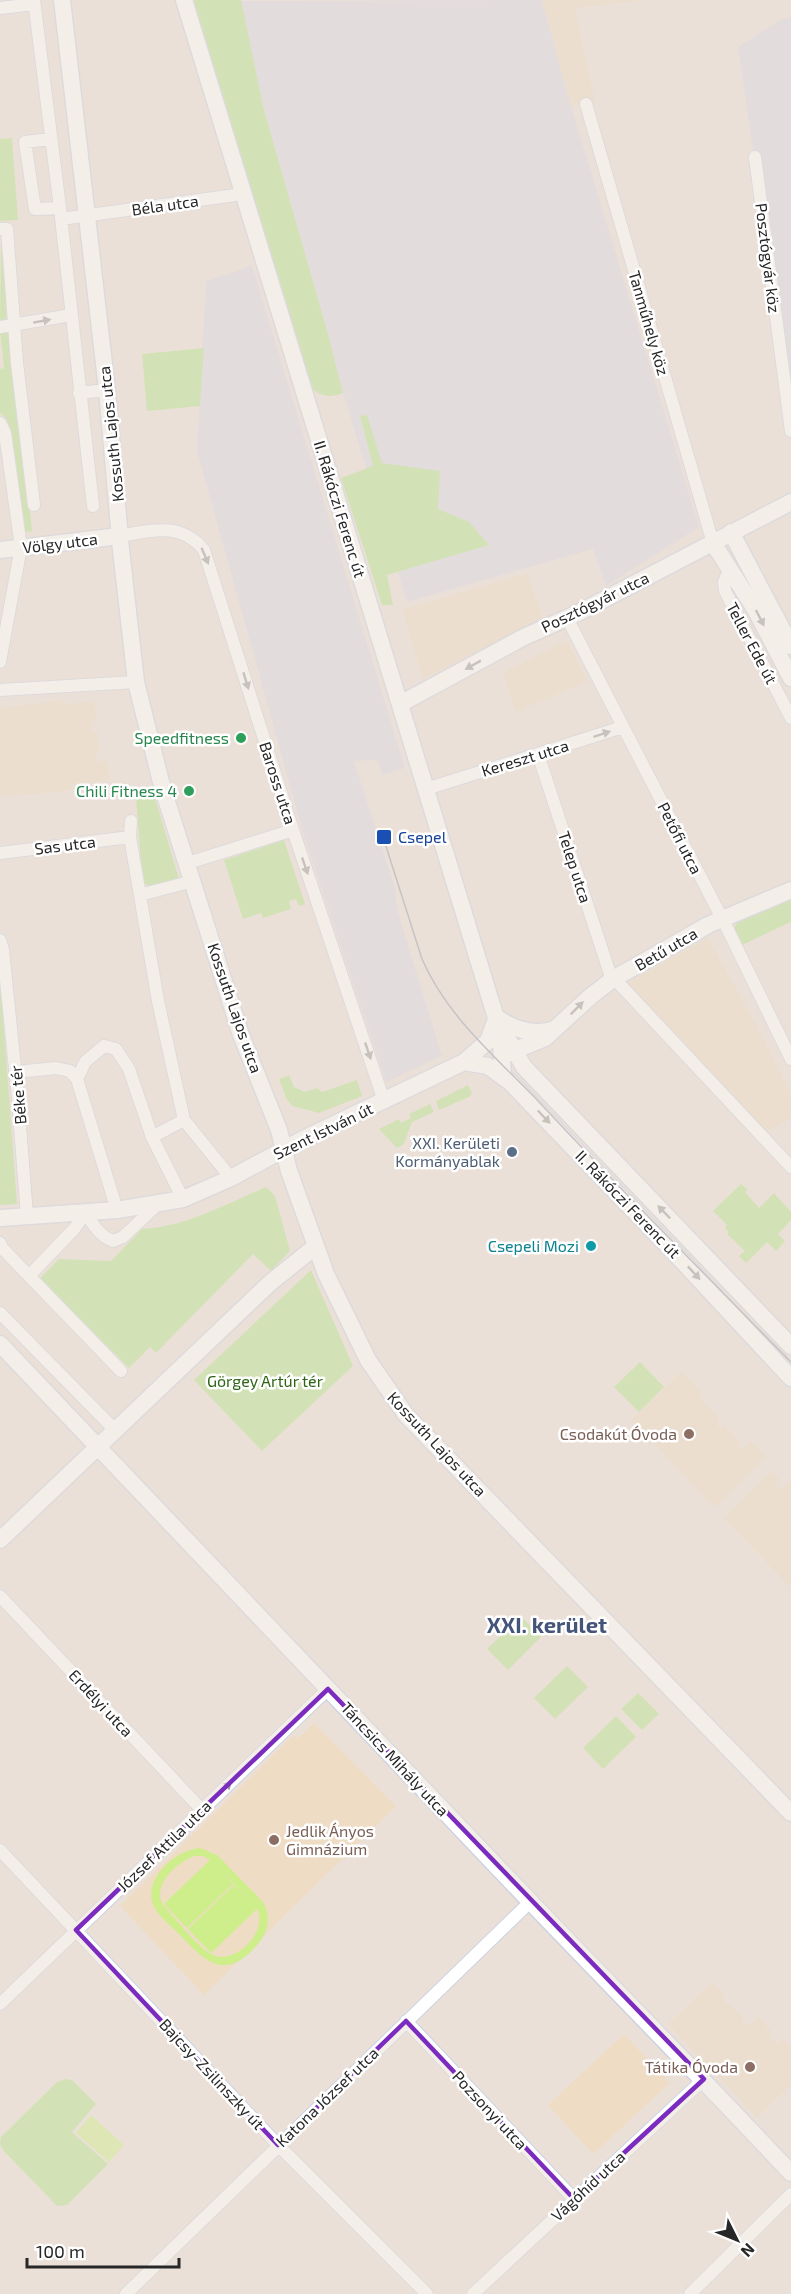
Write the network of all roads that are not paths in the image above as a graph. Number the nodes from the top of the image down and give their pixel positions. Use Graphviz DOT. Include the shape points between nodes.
graph roads {
  1 [pos="62,0"];
  2 [pos="184,0"];
  3 [pos="34,2"];
  4 [pos="0,8"];
  5 [pos="586,104"];
  6 [pos="50,139"];
  7 [pos="755,157"];
  8 [pos="243,194"];
  9 [pos="60,213"];
  10 [pos="86,215"];
  11 [pos="0,229"];
  12 [pos="71,315"];
  13 [pos="14,326"];
  14 [pos="0,327"];
  15 [pos="107,390"];
  16 [pos="80,393"];
  17 [pos="0,423"];
  18 [pos="791,431"];
  19 [pos="27,453"];
  20 [pos="4,456"];
  21 [pos="791,502"];
  22 [pos="34,505"];
  23 [pos="93,506"];
  24 [pos="731,532"];
  25 [pos="120,536"];
  26 [pos="713,543"];
  27 [pos="21,547"];
  28 [pos="0,550"];
  29 [pos="730,568"];
  30 [pos="567,618"];
  31 [pos="791,646"];
  32 [pos="0,662"];
  33 [pos="791,678"];
  34 [pos="136,682"];
  35 [pos="0,690"];
  36 [pos="400,704"];
  37 [pos="791,718"];
  38 [pos="623,727"];
  39 [pos="538,754"];
  40 [pos="426,789"];
  41 [pos="131,821"];
  42 [pos="293,830"];
  43 [pos="130,837"];
  44 [pos="0,853"];
  45 [pos="188,862"];
  46 [pos="194,881"];
  47 [pos="791,890"];
  48 [pos="140,895"];
  49 [pos="722,919"];
  50 [pos="0,940"];
  51 [pos="613,979"];
  52 [pos="496,1018"];
  53 [pos="555,1029"];
  54 [pos="537,1042"];
  55 [pos="508,1053"];
  56 [pos="791,1059"];
  57 [pos="464,1062"];
  58 [pos="16,1072"];
  59 [pos="503,1076"];
  60 [pos="77,1079"];
  61 [pos="536,1079"];
  62 [pos="384,1101"];
  63 [pos="184,1120"];
  64 [pos="152,1137"];
  65 [pos="284,1149"];
  66 [pos="791,1167"];
  67 [pos="231,1178"];
  68 [pos="183,1200"];
  69 [pos="157,1205"];
  70 [pos="117,1210"];
  71 [pos="86,1213"];
  72 [pos="27,1216"];
  73 [pos="0,1218"];
  74 [pos="0,1243"];
  75 [pos="316,1246"];
  76 [pos="29,1276"];
  77 [pos="0,1313"];
  78 [pos="0,1344"];
  79 [pos="791,1346"];
  80 [pos="121,1371"];
  81 [pos="791,1378"];
  82 [pos="115,1430"];
  83 [pos="98,1447"];
  84 [pos="0,1540"];
  85 [pos="0,1596"];
  86 [pos="328,1689"];
  87 [pos="202,1810"];
  88 [pos="791,1813"];
  89 [pos="0,1850"];
  90 [pos="530,1902"];
  91 [pos="76,1930"];
  92 [pos="0,2004"];
  93 [pos="406,2021"];
  94 [pos="704,2079"];
  95 [pos="278,2145"];
  96 [pos="791,2173"];
  97 [pos="791,2194"];
  98 [pos="574,2199"];
  99 [pos="126,2294"];
  100 [pos="427,2294"];
  101 [pos="473,2294"];
  102 [pos="690,2294"];
  1 -- 10 [label="street, Kossuth Lajos utca"];
  2 -- 8 [label="street, II. Rákóczi Ferenc út"];
  3 -- 4 [label="street"];
  3 -- 6 [label="street, Kossuth Lajos utca"];
  5 -- 26 [label="street, Tanműhely köz"];
  6 -- 9 [label="street, Kossuth Lajos utca"];
  6 -- 9 [label="street, Béla utca" via="25,142 35,209"];
  7 -- 18 [label="street, Posztógyár köz"];
  8 -- 10 [label="street, Béla utca"];
  8 -- 36 [label="street, II. Rákóczi Ferenc út"];
  9 -- 10 [label="street, Béla utca"];
  9 -- 12 [label="street, Kossuth Lajos utca"];
  10 -- 15 [label="street, Kossuth Lajos utca"];
  11 -- 13 [label="street" via="7,229"];
  13 -- 12 [label="street, one-way"];
  12 -- 16 [label="street, Kossuth Lajos utca"];
  13 -- 14 [label="street"];
  13 -- 19 [label="street"];
  15 -- 16 [label="street"];
  15 -- 25 [label="street, Kossuth Lajos utca"];
  16 -- 23 [label="street, Kossuth Lajos utca"];
  17 -- 20 [label="street" via="5,433"];
  19 -- 20 [label="street"];
  19 -- 22 [label="street"];
  20 -- 27 [label="street"];
  21 -- 24 [label="street, Posztógyár utca"];
  24 -- 26 [label="street, Posztógyár utca"];
  24 -- 31 [label="street, Teller Ede út"];
  25 -- 27 [label="street, Völgy utca"];
  25 -- 34 [label="street, Kossuth Lajos utca"];
  25 -- 42 [label="street, Baross utca, one-way" via="177,531 204,550"];
  26 -- 29 [label="street, Teller Ede út"];
  26 -- 30 [label="street, Posztógyár utca"];
  27 -- 28 [label="street, Völgy utca"];
  27 -- 32 [label="street"];
  29 -- 33 [label="street, Teller Ede út, one-way"];
  29 -- 37 [label="street, Teller Ede út" via="725,591"];
  30 -- 36 [label="street, Posztógyár utca, one-way"];
  30 -- 38 [label="street, Petőfi utca"];
  34 -- 35 [label="street"];
  34 -- 45 [label="street, Kossuth Lajos utca" via="162,786"];
  36 -- 40 [label="street, II. Rákóczi Ferenc út"];
  39 -- 38 [label="street, Kereszt utca, one-way"];
  38 -- 49 [label="street, Petőfi utca"];
  39 -- 40 [label="street, Kereszt utca"];
  39 -- 51 [label="street, Telep utca"];
  40 -- 52 [label="street, II. Rákóczi Ferenc út"];
  41 -- 43 [label="street"];
  42 -- 45 [label="street"];
  42 -- 62 [label="street, Baross utca, one-way"];
  43 -- 44 [label="street, Sas utca"];
  43 -- 48 [label="street"];
  45 -- 46 [label="street, Kossuth Lajos utca"];
  46 -- 48 [label="street"];
  46 -- 65 [label="street, Kossuth Lajos utca" via="241,1035"];
  47 -- 49 [label="street, Betű utca"];
  48 -- 63 [label="street"];
  49 -- 51 [label="street, Betű utca"];
  49 -- 56 [label="street, Petőfi utca"];
  50 -- 58 [label="street, Béke tér"];
  53 -- 51 [label="street, Betű utca, one-way"];
  51 -- 66 [label="street"];
  52 -- 53 [label="street" via="533,1033"];
  52 -- 55 [label="street, II. Rákóczi Ferenc út"];
  52 -- 57 [label="street, Szent István út" via="488,1041"];
  53 -- 54 [label="street, Betű utca"];
  54 -- 55 [label="street, Betű utca"];
  54 -- 61 [label="street" via="531,1058"];
  55 -- 57 [label="street, Szent István út"];
  55 -- 59 [label="street, II. Rákóczi Ferenc út"];
  55 -- 61 [label="street, II. Rákóczi Ferenc út"];
  57 -- 59 [label="street" via="488,1066"];
  57 -- 62 [label="street, Szent István út"];
  58 -- 60 [label="street" via="56,1068 69,1071"];
  58 -- 72 [label="street, Béke tér"];
  59 -- 81 [label="street, II. Rákóczi Ferenc út, one-way"];
  60 -- 64 [label="street" via="85,1062 98,1050 114,1047 129,1069"];
  60 -- 70 [label="street"];
  79 -- 61 [label="street, II. Rákóczi Ferenc út, one-way"];
  62 -- 65 [label="street, Szent István út"];
  63 -- 64 [label="street"];
  63 -- 67 [label="street"];
  64 -- 68 [label="street"];
  65 -- 67 [label="street, Szent István út"];
  65 -- 75 [label="street, Kossuth Lajos utca"];
  67 -- 68 [label="street, Szent István út"];
  68 -- 69 [label="street, Szent István út"];
  69 -- 70 [label="street, Szent István út"];
  69 -- 71 [label="street" via="123,1237 113,1241 105,1238"];
  70 -- 71 [label="street, Szent István út"];
  71 -- 72 [label="street, Szent István út"];
  71 -- 76 [label="street"];
  72 -- 73 [label="street, Szent István út"];
  74 -- 76 [label="street"];
  75 -- 82 [label="street" via="270,1284"];
  75 -- 88 [label="street, Kossuth Lajos utca" via="354,1336 406,1415"];
  76 -- 80 [label="street"];
  77 -- 82 [label="street"];
  78 -- 83 [label="street, Táncsics Mihály utca"];
  82 -- 83 [label="street"];
  83 -- 84 [label="street"];
  83 -- 86 [label="street, Táncsics Mihály utca"];
  85 -- 87 [label="street, Erdélyi utca"];
  87 -- 86 [label="street, József Attila utca, one-way"];
  86 -- 90 [label="street, Táncsics Mihály utca"];
  87 -- 91 [label="street, József Attila utca"];
  89 -- 91 [label="street, Bajcsy-Zsilinszky út"];
  90 -- 93 [label="street, Katona József utca"];
  90 -- 94 [label="street, Táncsics Mihály utca"];
  91 -- 92 [label="street, József Attila utca"];
  91 -- 95 [label="street, Bajcsy-Zsilinszky út"];
  93 -- 95 [label="street, Katona József utca"];
  93 -- 98 [label="street, Pozsonyi utca"];
  94 -- 96 [label="street, Táncsics Mihály utca"];
  94 -- 98 [label="street, Vágóhíd utca"];
  95 -- 99 [label="street, Katona József utca"];
  95 -- 100 [label="street, Bajcsy-Zsilinszky út"];
  97 -- 102 [label="street"];
  98 -- 101 [label="street, Vágóhíd utca"];
}
